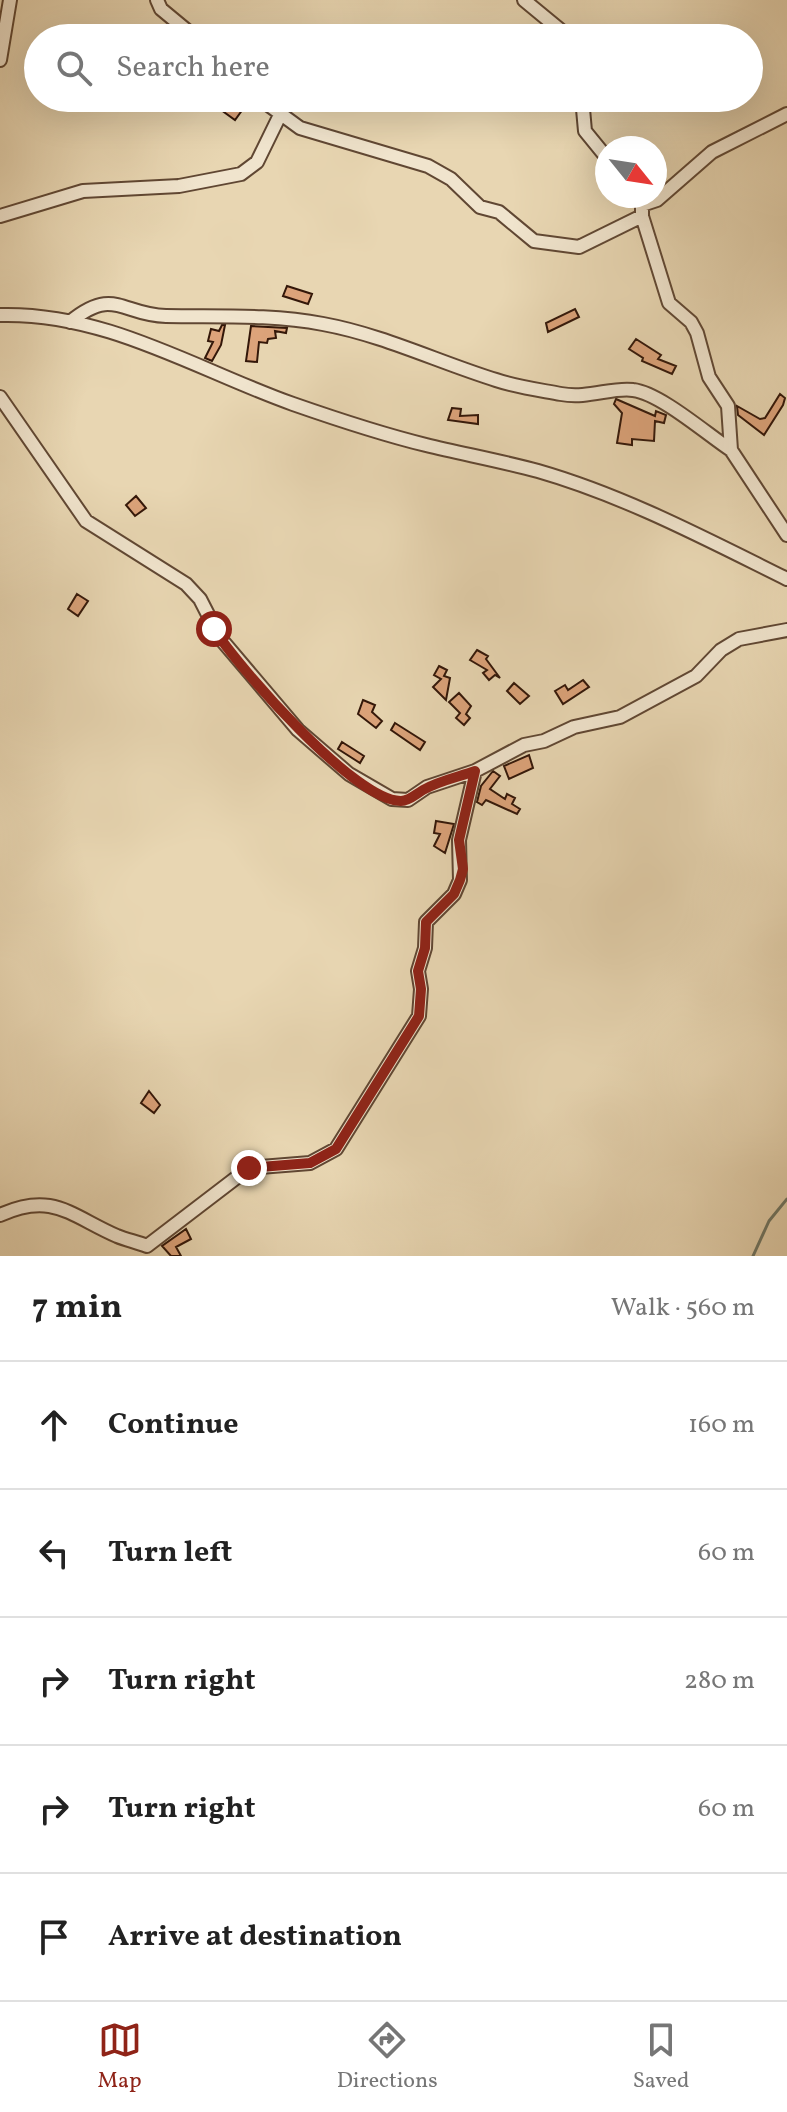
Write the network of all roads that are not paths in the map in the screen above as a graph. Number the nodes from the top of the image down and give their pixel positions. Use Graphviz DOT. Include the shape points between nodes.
graph roads {
  1 [pos="10,0"];
  2 [pos="157,0"];
  3 [pos="524,0"];
  4 [pos="179,24"];
  5 [pos="553,24"];
  6 [pos="0,60"];
  7 [pos="276,112"];
  8 [pos="583,112"];
  9 [pos="787,114"];
  10 [pos="280,115"];
  11 [pos="595,143"];
  12 [pos="667,191"];
  13 [pos="636,208"];
  14 [pos="641,208"];
  15 [pos="0,216"];
  16 [pos="0,315"];
  17 [pos="70,322"];
  18 [pos="1,395"];
  19 [pos="731,450"];
  20 [pos="787,535"];
  21 [pos="787,579"];
  22 [pos="787,630"];
  23 [pos="475,771"];
  24 [pos="0,1215"];
  1 -- 6 [label="street"];
  2 -- 4 [label="street"];
  3 -- 5 [label="street"];
  7 -- 10 [label="street"];
  8 -- 11 [label="street" via="585,131"];
  9 -- 12 [label="street" via="712,152"];
  10 -- 13 [label="street" via="300,128 428,166 534,241 579,247"];
  10 -- 15 [label="street" via="257,162 241,174 179,186 83,191"];
  14 -- 19 [label="street" via="669,303 691,322 709,377 728,406"];
  16 -- 17 [label="street"];
  17 -- 19 [label="street" via="83,311 116,303 161,316 258,316 323,324 499,381 566,395 634,390 689,419"];
  17 -- 21 [label="street" via="141,341 292,404 608,495"];
  18 -- 23 [label="street" via="86,521 186,584 220,638 298,730 349,774 402,801"];
  19 -- 20 [label="street"];
  22 -- 23 [label="street" via="739,639 696,676 620,717 524,745"];
  23 -- 24 [label="street" via="459,840 460,880 454,894 426,922 418,971 419,1016 336,1149 310,1163 249,1168 147,1246 47,1203"];
}
